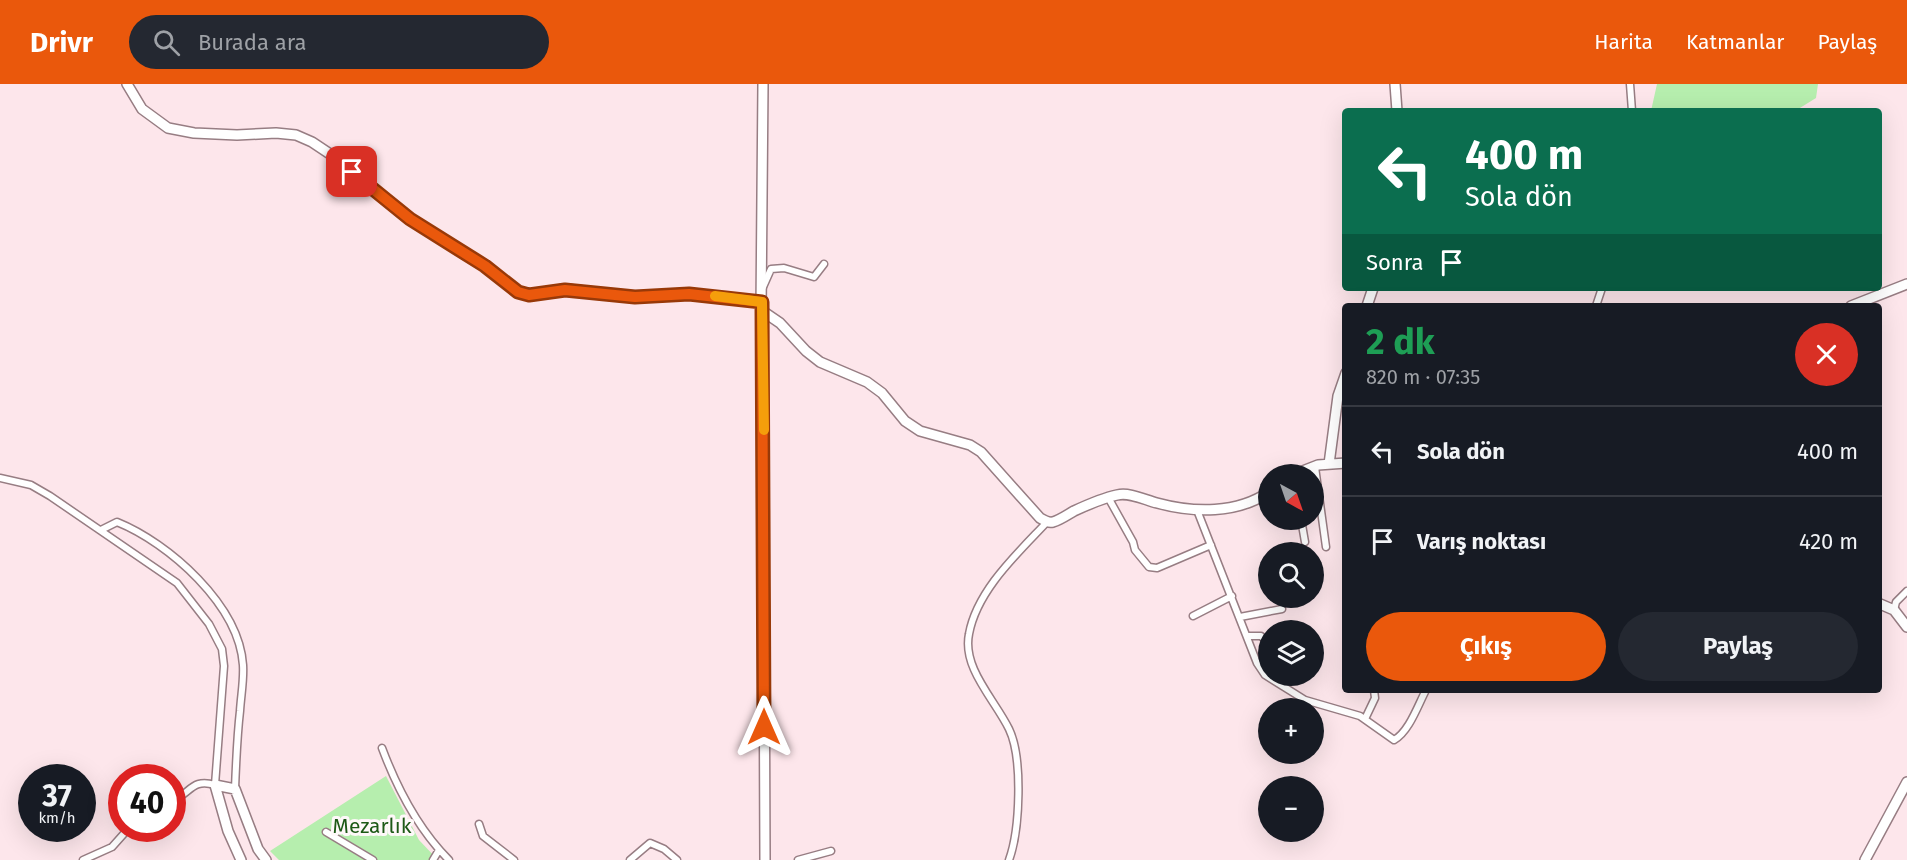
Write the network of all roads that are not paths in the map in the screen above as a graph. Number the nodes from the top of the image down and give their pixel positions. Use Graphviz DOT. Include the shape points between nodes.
graph roads {
  1 [pos="127,84"];
  2 [pos="763,84"];
  3 [pos="1395,84"];
  4 [pos="1630,84"];
  5 [pos="1397,108"];
  6 [pos="1632,108"];
  7 [pos="824,264"];
  8 [pos="1907,284"];
  9 [pos="763,288"];
  10 [pos="1859,303"];
  11 [pos="761,306"];
  12 [pos="1342,384"];
  13 [pos="1342,463"];
  14 [pos="1329,464"];
  15 [pos="1324,465"];
  16 [pos="0,478"];
  17 [pos="1109,499"];
  18 [pos="1258,499"];
  19 [pos="1197,510"];
  20 [pos="1047,522"];
  21 [pos="101,530"];
  22 [pos="1303,530"];
  23 [pos="1324,530"];
  24 [pos="1305,542"];
  25 [pos="1211,545"];
  26 [pos="1326,547"];
  27 [pos="1907,591"];
  28 [pos="1232,596"];
  29 [pos="1882,605"];
  30 [pos="1282,609"];
  31 [pos="1894,610"];
  32 [pos="1192,616"];
  33 [pos="1240,617"];
  34 [pos="1907,627"];
  35 [pos="1248,636"];
  36 [pos="1258,636"];
  37 [pos="1374,693"];
  38 [pos="1424,693"];
  39 [pos="1365,719"];
  40 [pos="382,748"];
  41 [pos="1907,782"];
  42 [pos="215,786"];
  43 [pos="235,789"];
  44 [pos="186,792"];
  45 [pos="479,824"];
  46 [pos="326,832"];
  47 [pos="116,842"];
  48 [pos="440,850"];
  49 [pos="831,851"];
  50 [pos="83,860"];
  51 [pos="242,860"];
  52 [pos="266,860"];
  53 [pos="373,860"];
  54 [pos="433,860"];
  55 [pos="449,860"];
  56 [pos="514,860"];
  57 [pos="630,860"];
  58 [pos="676,860"];
  59 [pos="765,860"];
  60 [pos="798,860"];
  61 [pos="1009,860"];
  62 [pos="1865,860"];
  1 -- 11 [label="street" via="142,109 168,128 229,135 276,133 312,142 410,219 485,266 518,292 529,295 565,290 635,297 689,294"];
  2 -- 9 [label="street"];
  3 -- 5 [label="street"];
  4 -- 6 [label="street"];
  7 -- 9 [label="street" via="814,276 784,268 771,269"];
  8 -- 10 [label="street"];
  9 -- 11 [label="street"];
  11 -- 20 [label="street" via="806,351 820,362 867,382 920,431 981,452"];
  11 -- 59 [label="street"];
  12 -- 14 [label="street"];
  13 -- 14 [label="street"];
  14 -- 15 [label="street"];
  16 -- 21 [label="street" via="31,485"];
  17 -- 19 [label="street" via="1118,494 1130,495"];
  17 -- 20 [label="street"];
  17 -- 25 [label="street" via="1135,550 1149,567 1157,568"];
  18 -- 19 [label="street" via="1232,508"];
  19 -- 25 [label="street"];
  20 -- 61 [label="street" via="992,585 969,633 969,651 977,674 1010,731 1016,758 1018,805 1015,844"];
  21 -- 42 [label="street" via="177,583 209,624 222,649 224,684"];
  21 -- 43 [label="street" via="117,522 164,551 189,569 225,614 239,643 243,665"];
  22 -- 24 [label="street"];
  23 -- 26 [label="street"];
  25 -- 28 [label="street"];
  27 -- 31 [label="street"];
  28 -- 32 [label="street"];
  28 -- 33 [label="street"];
  29 -- 31 [label="street"];
  30 -- 33 [label="street"];
  31 -- 34 [label="street"];
  33 -- 35 [label="street"];
  35 -- 36 [label="street"];
  35 -- 39 [label="street" via="1264,675 1305,700"];
  37 -- 39 [label="street"];
  38 -- 39 [label="street" via="1406,728 1394,740"];
  40 -- 48 [label="street" via="405,799"];
  41 -- 62 [label="street"];
  42 -- 43 [label="street"];
  42 -- 44 [label="street" via="196,783"];
  42 -- 51 [label="street" via="228,831"];
  43 -- 52 [label="street"];
  45 -- 56 [label="street" via="483,836"];
  46 -- 53 [label="street"];
  47 -- 50 [label="street"];
  48 -- 54 [label="street"];
  48 -- 55 [label="street"];
  49 -- 60 [label="street"];
  57 -- 58 [label="street" via="650,843"];
}
